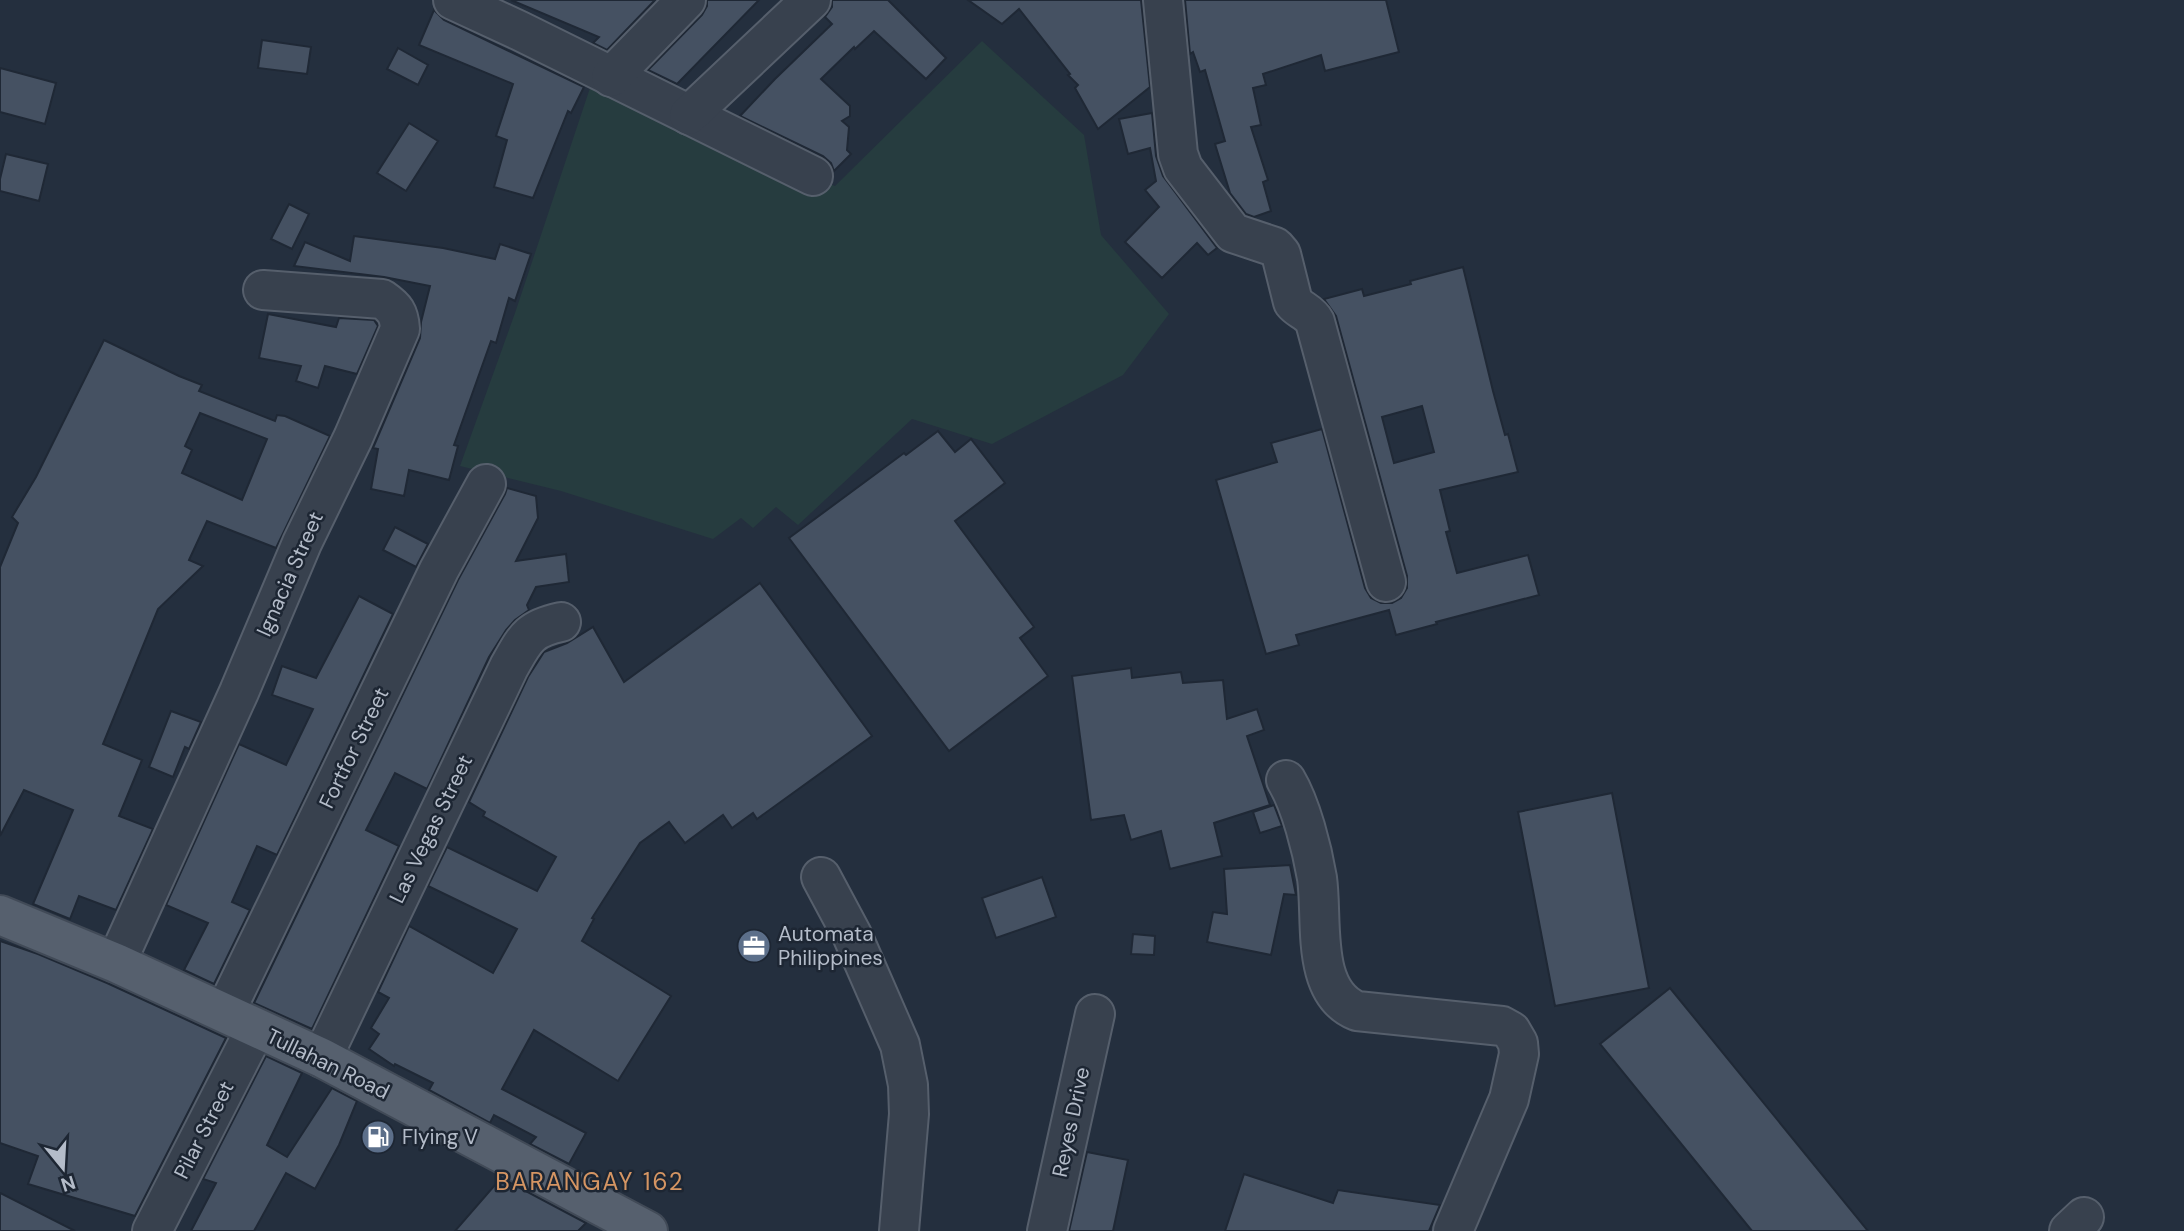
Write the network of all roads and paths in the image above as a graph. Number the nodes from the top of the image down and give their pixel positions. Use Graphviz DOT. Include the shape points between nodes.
graph roads {
  1 [pos="453,0"];
  2 [pos="686,0"];
  3 [pos="811,0"];
  4 [pos="1163,0"];
  5 [pos="611,77"];
  6 [pos="689,114"];
  7 [pos="813,176"];
  8 [pos="263,290"];
  9 [pos="486,485"];
  10 [pos="1386,582"];
  11 [pos="561,622"];
  12 [pos="1286,780"];
  13 [pos="821,877"];
  14 [pos="0,915"];
  15 [pos="116,963"];
  16 [pos="1095,1014"];
  17 [pos="240,1020"];
  18 [pos="321,1058"];
  19 [pos="152,1231"];
  20 [pos="648,1231"];
  21 [pos="899,1231"];
  22 [pos="1047,1231"];
  23 [pos="1453,1231"];
  1 -- 5 [label="street"];
  2 -- 5 [label="street"];
  3 -- 6 [label="street"];
  4 -- 10 [label="street" via="1178,154 1233,233 1275,247 1281,254 1293,302 1315,321"];
  5 -- 6 [label="street"];
  6 -- 7 [label="street"];
  8 -- 15 [label="street, Ignacia Street" via="382,299 395,308 400,329"];
  9 -- 17 [label="street, Fortfor Street" via="439,569"];
  11 -- 18 [label="street, Las Vegas Street" via="539,626 509,667"];
  12 -- 23 [label="street" via="1300,809 1317,878 1322,966 1345,1006 1502,1026 1518,1043 1509,1099"];
  13 -- 21 [label="street" via="852,934 900,1045 909,1114"];
  14 -- 15 [label="main road, Tullahan Road"];
  15 -- 17 [label="main road, Tullahan Road"];
  16 -- 22 [label="street, Reyes Drive"];
  17 -- 18 [label="main road, Tullahan Road"];
  17 -- 19 [label="street, Pilar Street"];
  18 -- 20 [label="main road, Tullahan Road"];
}
